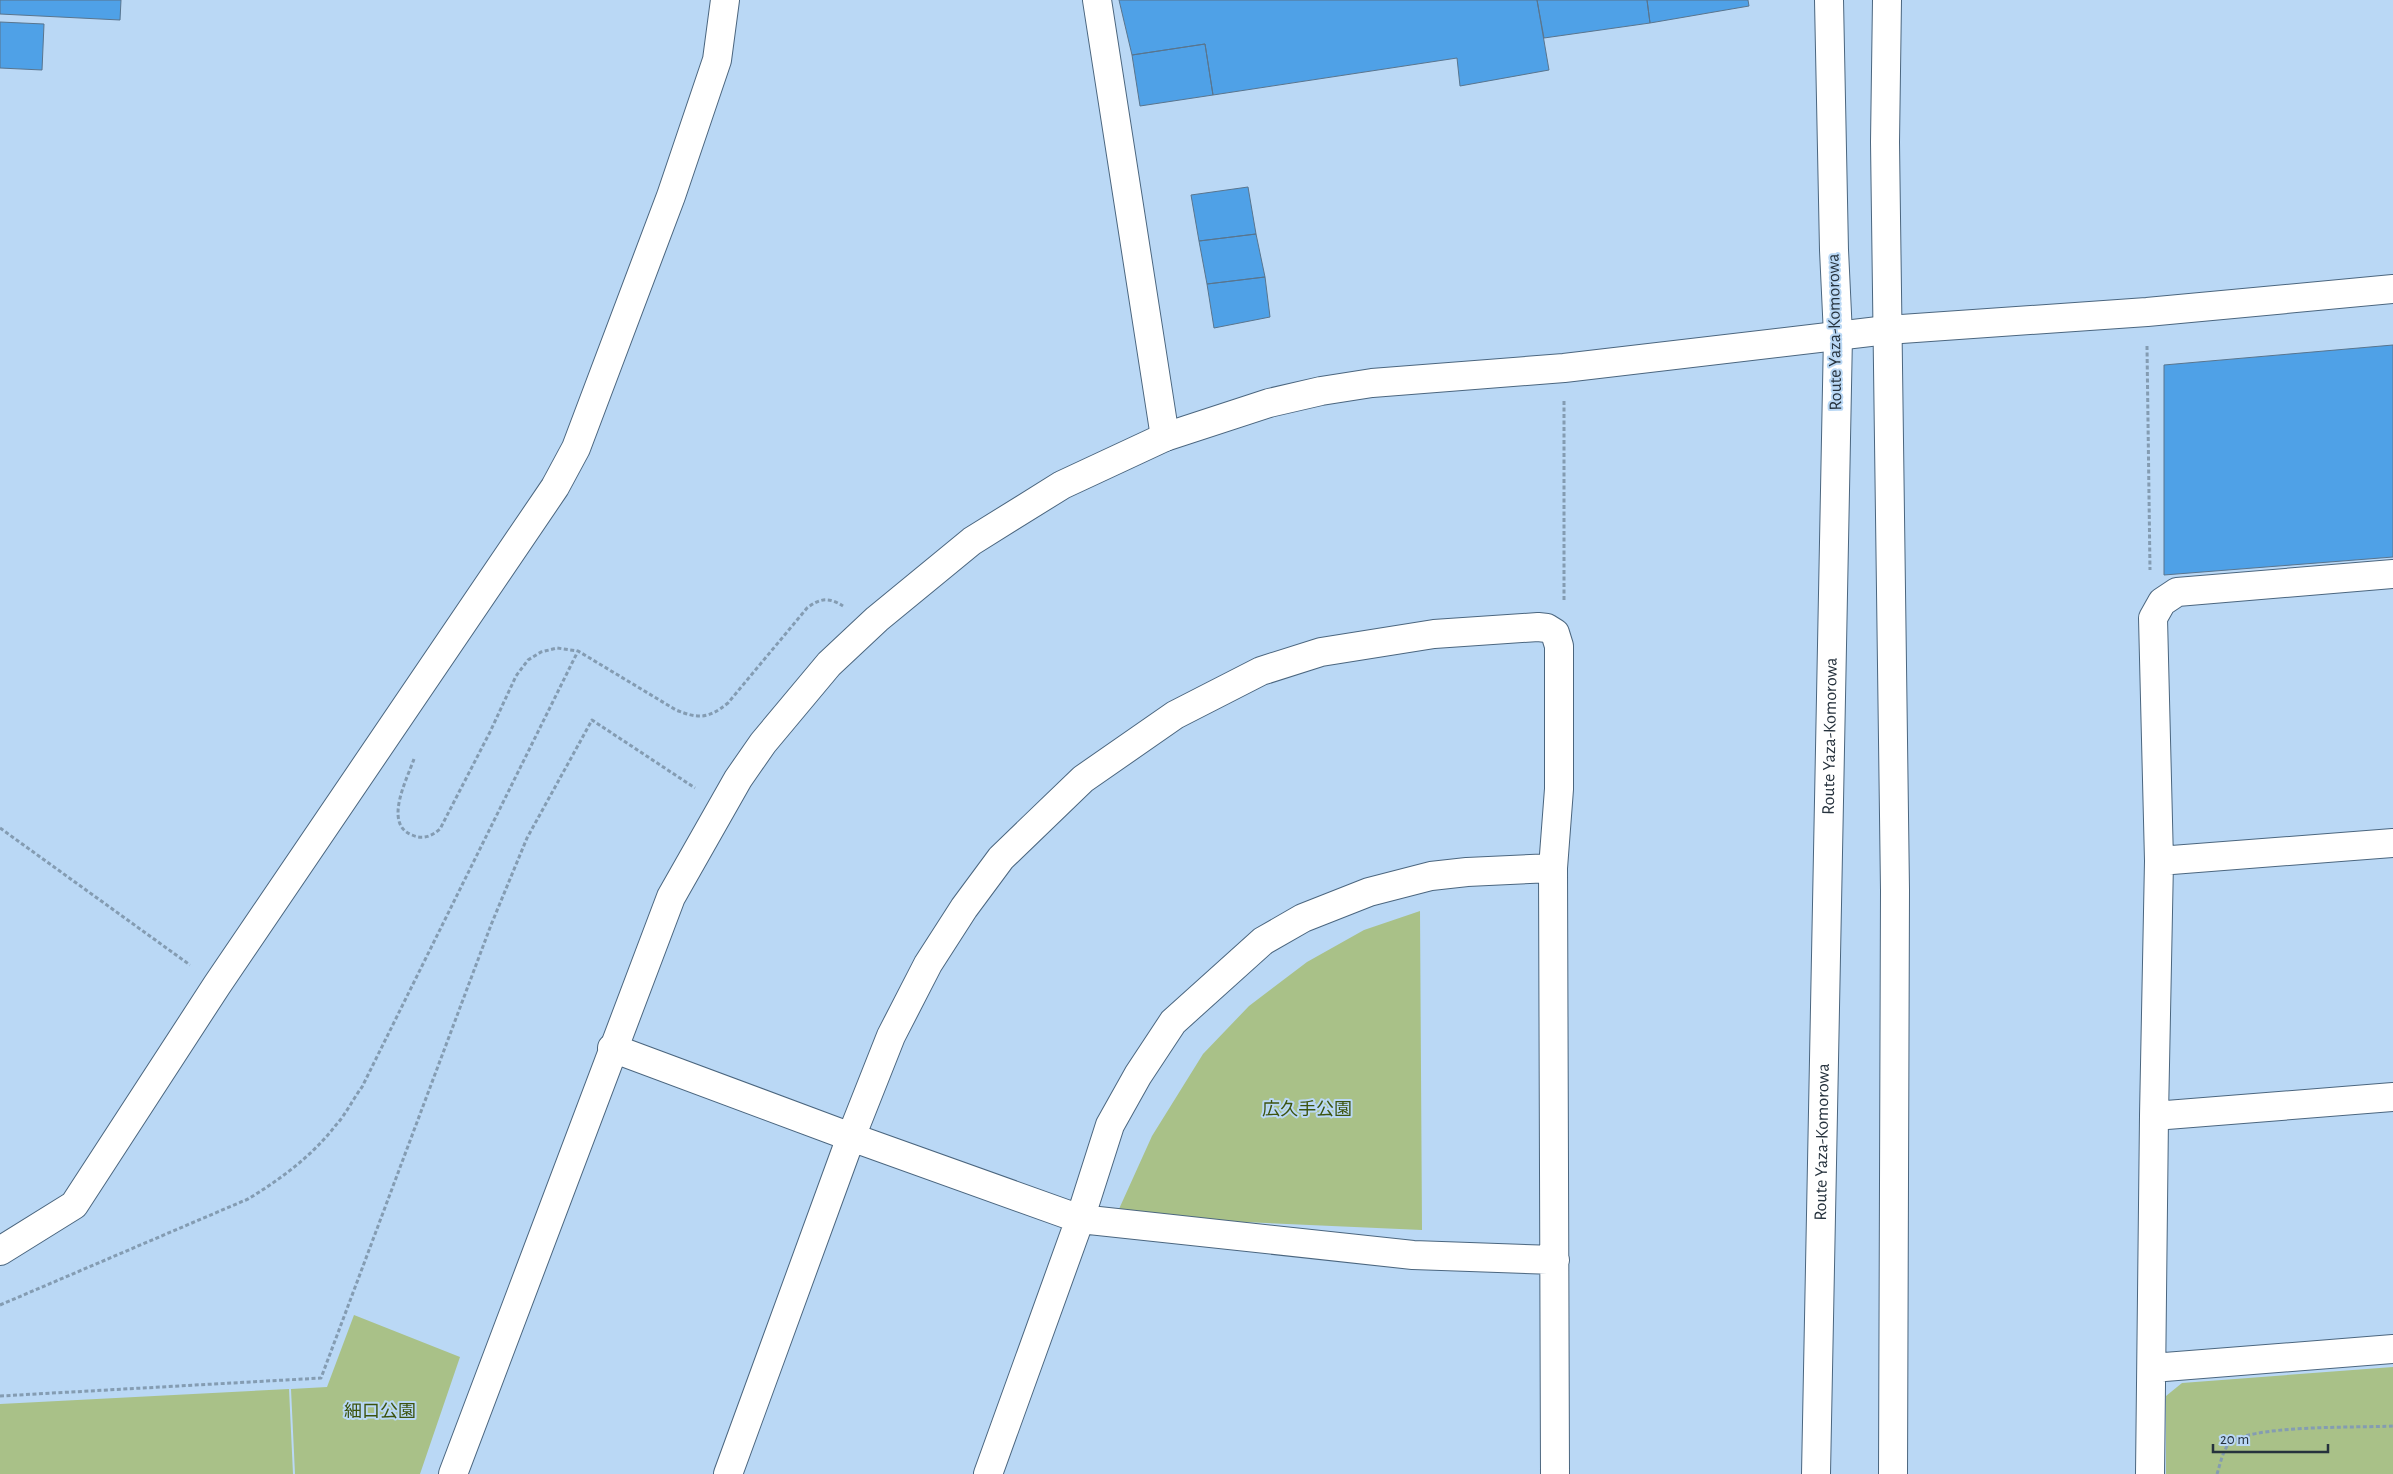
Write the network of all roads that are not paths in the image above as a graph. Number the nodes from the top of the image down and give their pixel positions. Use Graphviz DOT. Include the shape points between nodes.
graph roads {
  1 [pos="725,0"];
  2 [pos="1097,0"];
  3 [pos="1829,0"];
  4 [pos="1887,0"];
  5 [pos="2393,288"];
  6 [pos="1887,330"];
  7 [pos="1838,335"];
  8 [pos="1165,437"];
  9 [pos="2393,574"];
  10 [pos="2393,843"];
  11 [pos="2159,861"];
  12 [pos="1554,868"];
  13 [pos="612,1048"];
  14 [pos="2393,1097"];
  15 [pos="2154,1116"];
  16 [pos="851,1137"];
  17 [pos="1080,1219"];
  18 [pos="0,1251"];
  19 [pos="1555,1260"];
  20 [pos="2393,1349"];
  21 [pos="2152,1368"];
  22 [pos="452,1474"];
  23 [pos="728,1474"];
  24 [pos="988,1474"];
  25 [pos="1555,1474"];
  26 [pos="1816,1474"];
  27 [pos="1893,1474"];
  28 [pos="2150,1474"];
  1 -- 18 [label="street" via="714,69 671,196 576,448 555,487 217,985 74,1204"];
  2 -- 8 [label="street"];
  3 -- 7 [label="street, Route Yaza-Komorowa"];
  4 -- 6 [label="street"];
  5 -- 6 [label="street" via="2147,312"];
  6 -- 7 [label="street"];
  6 -- 27 [label="street" via="1894,890"];
  7 -- 8 [label="street" via="1564,368 1321,391 1269,403"];
  7 -- 26 [label="street, Route Yaza-Komorowa"];
  8 -- 13 [label="street" via="1062,485 972,541 926,577 829,664 763,743 722,806 671,896"];
  9 -- 11 [label="street" via="2177,592 2162,602 2153,618"];
  10 -- 11 [label="street"];
  11 -- 15 [label="street"];
  12 -- 16 [label="street" via="1559,789 1558,646 1555,633 1538,627 1434,634 1321,652 1261,671 1166,720 1083,779 1001,858 928,964 891,1036"];
  12 -- 17 [label="street" via="1431,876 1369,892 1303,918 1263,941 1173,1022 1138,1075 1110,1125"];
  12 -- 19 [label="street"];
  13 -- 16 [label="street"];
  13 -- 22 [label="street"];
  14 -- 15 [label="street"];
  15 -- 21 [label="street"];
  16 -- 17 [label="street"];
  16 -- 23 [label="street"];
  17 -- 19 [label="street" via="1413,1255"];
  17 -- 24 [label="street"];
  19 -- 25 [label="street"];
  20 -- 21 [label="street"];
  21 -- 28 [label="street"];
}
